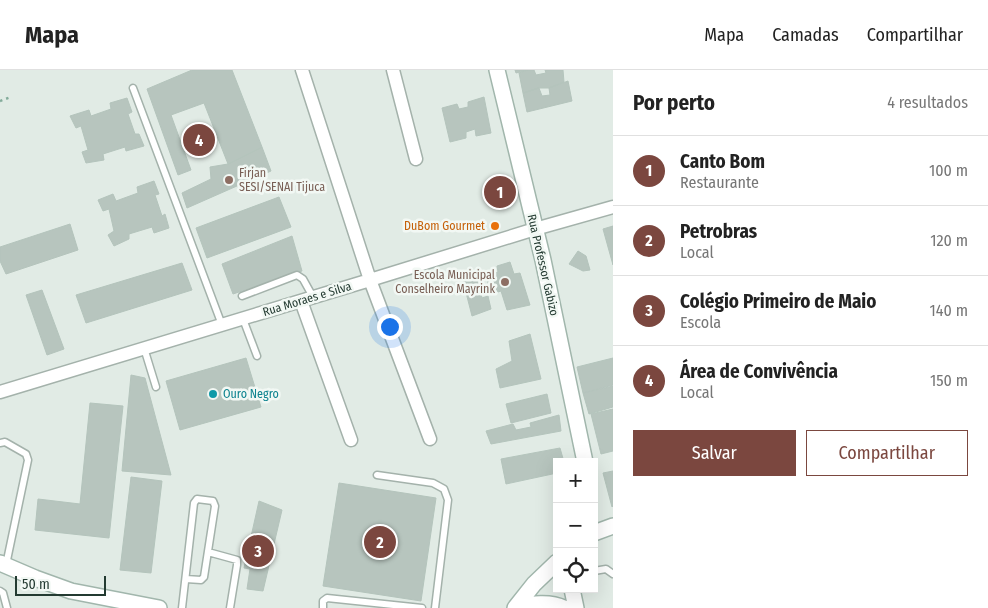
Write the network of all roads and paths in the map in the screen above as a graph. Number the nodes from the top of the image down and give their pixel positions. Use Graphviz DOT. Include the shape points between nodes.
graph roads {
  1 [pos="302,70"];
  2 [pos="393,70"];
  3 [pos="496,70"];
  4 [pos="133,88"];
  5 [pos="12,98"];
  6 [pos="0,102"];
  7 [pos="416,158"];
  8 [pos="613,207"];
  9 [pos="535,229"];
  10 [pos="370,280"];
  11 [pos="242,296"];
  12 [pos="307,299"];
  13 [pos="243,319"];
  14 [pos="222,325"];
  15 [pos="144,348"];
  16 [pos="257,356"];
  17 [pos="156,387"];
  18 [pos="0,392"];
  19 [pos="430,439"];
  20 [pos="351,440"];
  21 [pos="0,444"];
  22 [pos="584,458"];
  23 [pos="377,476"];
  24 [pos="613,526"];
  25 [pos="598,532"];
  26 [pos="208,552"];
  27 [pos="3,564"];
  28 [pos="553,566"];
  29 [pos="598,570"];
  30 [pos="613,574"];
  31 [pos="186,579"];
  32 [pos="0,592"];
  33 [pos="573,593"];
  34 [pos="538,606"];
  35 [pos="7,608"];
  36 [pos="159,608"];
  37 [pos="182,608"];
  38 [pos="230,608"];
  39 [pos="323,608"];
  40 [pos="422,608"];
  41 [pos="435,608"];
  42 [pos="516,608"];
  43 [pos="564,608"];
  44 [pos="576,608"];
  1 -- 10 [label="street"];
  2 -- 7 [label="street"];
  3 -- 9 [label="street, Rua Professor Gabizo"];
  4 -- 14 [label="lane"];
  5 -- 6 [label="path"];
  8 -- 9 [label="street, Rua Moraes e Silva"];
  9 -- 10 [label="street, Rua Moraes e Silva"];
  9 -- 22 [label="street, Rua Professor Gabizo"];
  10 -- 12 [label="street, Rua Moraes e Silva"];
  10 -- 19 [label="street"];
  11 -- 12 [label="lane" via="297,275 303,279"];
  12 -- 13 [label="street, Rua Moraes e Silva"];
  12 -- 20 [label="street"];
  13 -- 14 [label="street, Rua Moraes e Silva"];
  13 -- 16 [label="lane"];
  14 -- 15 [label="street, Rua Moraes e Silva"];
  15 -- 17 [label="lane"];
  15 -- 18 [label="street, Rua Moraes e Silva"];
  21 -- 27 [label="lane" via="5,442 20,449 28,460"];
  23 -- 41 [label="lane" via="433,483 444,489 448,500"];
  24 -- 25 [label="street"];
  26 -- 31 [label="lane" via="203,579"];
  26 -- 31 [label="lane" via="215,503 197,499"];
  26 -- 38 [label="lane" via="237,560"];
  27 -- 36 [label="street" via="71,591"];
  28 -- 42 [label="street"];
  29 -- 30 [label="lane" via="606,569"];
  31 -- 37 [label="lane"];
  32 -- 35 [label="lane"];
  33 -- 44 [label="street"];
  34 -- 42 [label="street"];
  34 -- 43 [label="street" via="554,604"];
  39 -- 40 [label="lane" via="323,600 327,598"];
}
